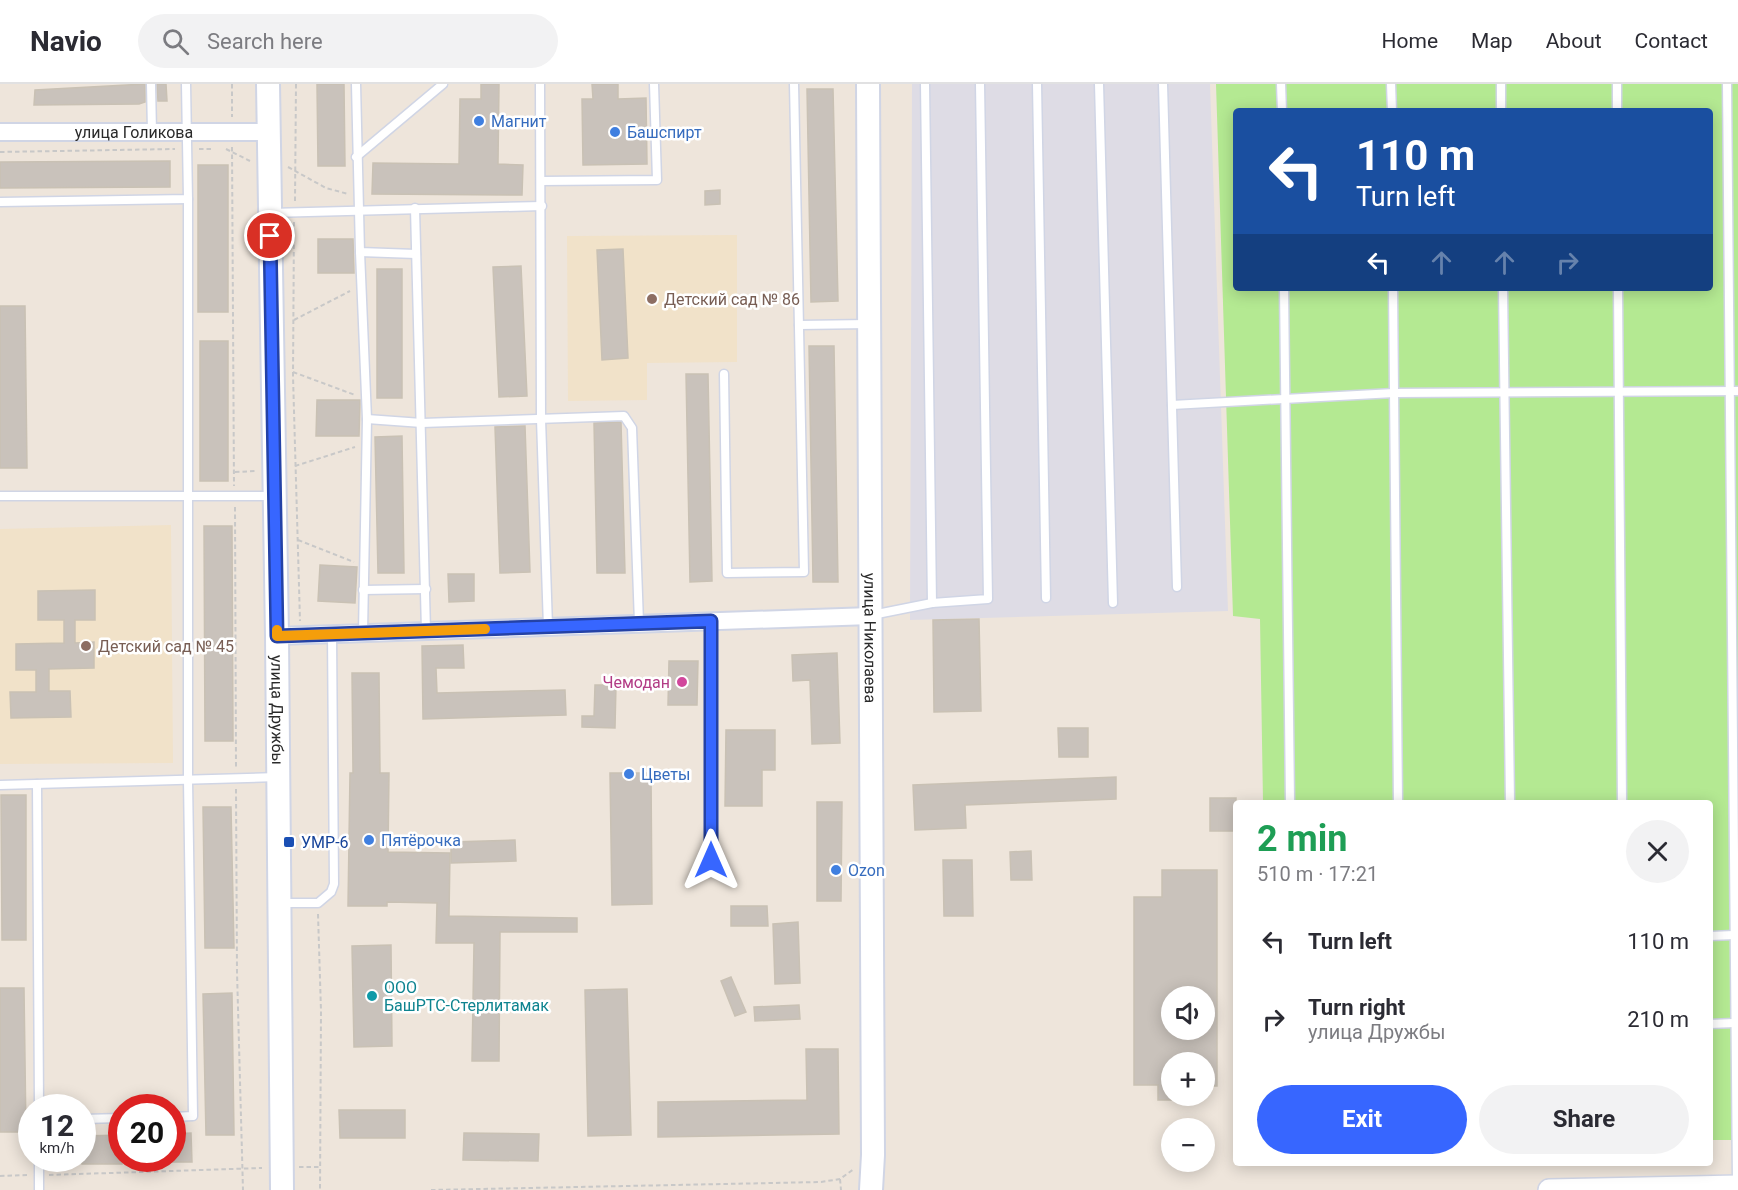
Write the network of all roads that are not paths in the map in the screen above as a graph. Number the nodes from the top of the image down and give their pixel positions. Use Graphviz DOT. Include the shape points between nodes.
graph roads {
  1 [pos="151,84"];
  2 [pos="186,84"];
  3 [pos="268,84"];
  4 [pos="356,84"];
  5 [pos="443,84"];
  6 [pos="540,84"];
  7 [pos="654,84"];
  8 [pos="794,84"];
  9 [pos="868,84"];
  10 [pos="925,84"];
  11 [pos="980,84"];
  12 [pos="1037,84"];
  13 [pos="1099,84"];
  14 [pos="1163,84"];
  15 [pos="1281,84"];
  16 [pos="1391,84"];
  17 [pos="1501,84"];
  18 [pos="1617,84"];
  19 [pos="1727,84"];
  20 [pos="1282,108"];
  21 [pos="1392,108"];
  22 [pos="1501,108"];
  23 [pos="1617,108"];
  24 [pos="0,132"];
  25 [pos="152,132"];
  26 [pos="187,132"];
  27 [pos="268,132"];
  28 [pos="356,157"];
  29 [pos="541,181"];
  30 [pos="188,199"];
  31 [pos="0,202"];
  32 [pos="542,206"];
  33 [pos="415,208"];
  34 [pos="358,209"];
  35 [pos="270,213"];
  36 [pos="360,252"];
  37 [pos="416,254"];
  38 [pos="1284,291"];
  39 [pos="1393,291"];
  40 [pos="1503,291"];
  41 [pos="1618,291"];
  42 [pos="869,324"];
  43 [pos="799,325"];
  44 [pos="724,374"];
  45 [pos="1734,391"];
  46 [pos="1394,393"];
  47 [pos="1619,393"];
  48 [pos="1505,394"];
  49 [pos="1285,399"];
  50 [pos="1172,405"];
  51 [pos="367,419"];
  52 [pos="541,419"];
  53 [pos="422,423"];
  54 [pos="0,496"];
  55 [pos="189,496"];
  56 [pos="273,496"];
  57 [pos="1178,587"];
  58 [pos="426,589"];
  59 [pos="363,590"];
  60 [pos="1046,598"];
  61 [pos="932,603"];
  62 [pos="1113,603"];
  63 [pos="871,616"];
  64 [pos="711,621"];
  65 [pos="639,623"];
  66 [pos="548,627"];
  67 [pos="426,631"];
  68 [pos="363,633"];
  69 [pos="332,634"];
  70 [pos="277,636"];
  71 [pos="279,777"];
  72 [pos="188,780"];
  73 [pos="37,784"];
  74 [pos="0,785"];
  75 [pos="1290,800"];
  76 [pos="1398,800"];
  77 [pos="1510,800"];
  78 [pos="1622,800"];
  79 [pos="711,860"];
  80 [pos="280,903"];
  81 [pos="1734,935"];
  82 [pos="1713,936"];
  83 [pos="1734,1023"];
  84 [pos="1713,1024"];
  85 [pos="1736,1093"];
  86 [pos="39,1094"];
  87 [pos="186,1116"];
  88 [pos="38,1172"];
  89 [pos="1737,1186"];
  90 [pos="39,1190"];
  91 [pos="282,1190"];
  92 [pos="871,1190"];
  93 [pos="1549,1190"];
  1 -- 25 [label="lane"];
  2 -- 26 [label="lane"];
  3 -- 27 [label="main road, улица Дружбы"];
  4 -- 28 [label="lane"];
  5 -- 28 [label="lane"];
  6 -- 29 [label="lane"];
  7 -- 29 [label="lane" via="657,180"];
  8 -- 43 [label="lane"];
  9 -- 42 [label="main road, улица Николаева"];
  10 -- 61 [label="lane"];
  11 -- 61 [label="lane" via="988,600"];
  12 -- 60 [label="lane"];
  13 -- 62 [label="lane"];
  14 -- 50 [label="lane"];
  15 -- 20 [label="lane"];
  16 -- 21 [label="lane"];
  17 -- 22 [label="lane"];
  18 -- 23 [label="lane"];
  19 -- 45 [label="lane"];
  24 -- 25 [label="street, улица Голикова"];
  25 -- 26 [label="street, улица Голикова"];
  26 -- 27 [label="street, улица Голикова"];
  26 -- 30 [label="lane"];
  27 -- 35 [label="main road, улица Дружбы"];
  28 -- 34 [label="lane"];
  29 -- 32 [label="lane"];
  30 -- 31 [label="lane"];
  30 -- 55 [label="lane"];
  32 -- 33 [label="lane"];
  32 -- 52 [label="lane"];
  33 -- 34 [label="lane"];
  33 -- 37 [label="lane"];
  34 -- 35 [label="lane"];
  34 -- 36 [label="lane"];
  35 -- 56 [label="main road, улица Дружбы"];
  36 -- 37 [label="lane"];
  36 -- 51 [label="lane"];
  37 -- 53 [label="lane"];
  38 -- 49 [label="lane"];
  39 -- 46 [label="lane"];
  40 -- 48 [label="lane"];
  41 -- 47 [label="lane"];
  42 -- 43 [label="lane"];
  42 -- 63 [label="main road, улица Николаева"];
  43 -- 44 [label="lane" via="804,572 727,573"];
  45 -- 47 [label="lane"];
  45 -- 81 [label="lane"];
  46 -- 48 [label="lane"];
  46 -- 49 [label="lane"];
  46 -- 76 [label="lane"];
  47 -- 48 [label="lane"];
  47 -- 78 [label="lane"];
  48 -- 77 [label="lane"];
  49 -- 50 [label="lane"];
  49 -- 75 [label="lane"];
  50 -- 57 [label="lane"];
  51 -- 53 [label="lane"];
  51 -- 59 [label="lane"];
  52 -- 53 [label="lane"];
  52 -- 65 [label="lane" via="624,416 631,423"];
  52 -- 66 [label="lane"];
  53 -- 58 [label="lane"];
  54 -- 55 [label="lane"];
  55 -- 56 [label="lane"];
  55 -- 72 [label="lane"];
  56 -- 70 [label="main road, улица Дружбы"];
  58 -- 59 [label="lane"];
  58 -- 67 [label="lane"];
  59 -- 68 [label="lane"];
  61 -- 63 [label="lane"];
  63 -- 64 [label="street"];
  63 -- 92 [label="main road, улица Николаева"];
  64 -- 65 [label="street"];
  64 -- 79 [label="lane"];
  65 -- 66 [label="street"];
  66 -- 67 [label="street"];
  67 -- 68 [label="street"];
  68 -- 69 [label="street"];
  69 -- 70 [label="street"];
  69 -- 80 [label="lane" via="334,884 318,903"];
  70 -- 71 [label="main road, улица Дружбы"];
  71 -- 72 [label="lane"];
  71 -- 80 [label="main road, улица Дружбы"];
  72 -- 73 [label="lane"];
  72 -- 87 [label="lane" via="194,1116"];
  73 -- 74 [label="lane"];
  73 -- 86 [label="lane"];
  80 -- 91 [label="main road, улица Дружбы"];
  81 -- 82 [label="lane"];
  81 -- 83 [label="lane"];
  83 -- 84 [label="lane"];
  83 -- 85 [label="lane"];
  85 -- 89 [label="lane"];
  88 -- 90 [label="lane"];
  89 -- 93 [label="street"];
}
